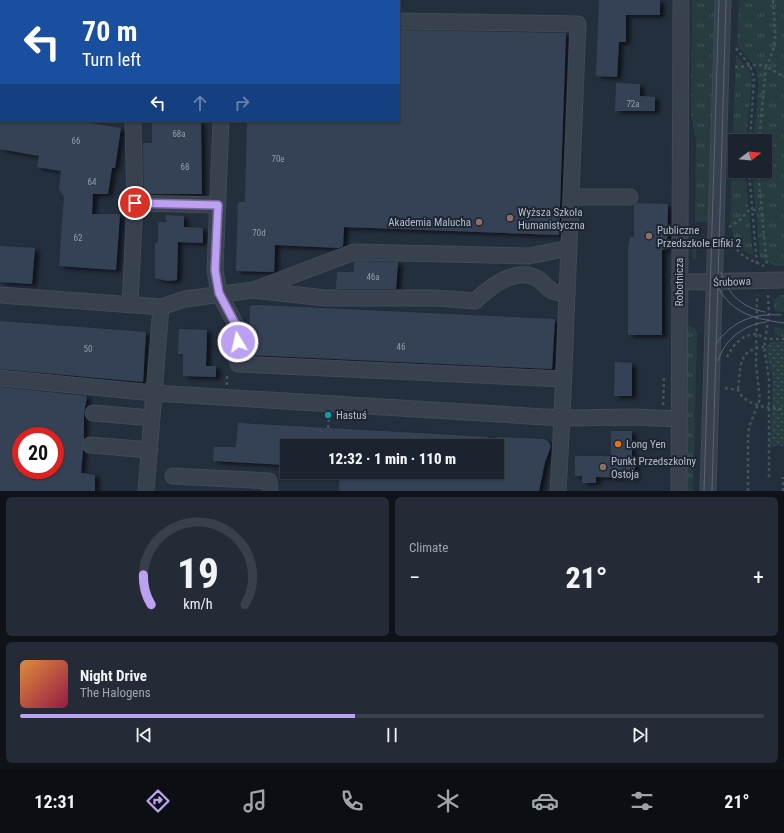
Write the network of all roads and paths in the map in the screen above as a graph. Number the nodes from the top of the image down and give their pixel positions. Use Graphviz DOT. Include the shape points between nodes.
graph roads {
  1 [pos="681,0"];
  2 [pos="723,0"];
  3 [pos="773,0"];
  4 [pos="400,21"];
  5 [pos="734,42"];
  6 [pos="750,66"];
  7 [pos="766,66"];
  8 [pos="732,67"];
  9 [pos="784,77"];
  10 [pos="133,122"];
  11 [pos="222,122"];
  12 [pos="751,134"];
  13 [pos="760,134"];
  14 [pos="750,178"];
  15 [pos="758,178"];
  16 [pos="571,196"];
  17 [pos="630,197"];
  18 [pos="135,203"];
  19 [pos="218,205"];
  20 [pos="760,209"];
  21 [pos="752,210"];
  22 [pos="731,226"];
  23 [pos="723,229"];
  24 [pos="729,233"];
  25 [pos="730,237"];
  26 [pos="569,248"];
  27 [pos="757,262"];
  28 [pos="784,280"];
  29 [pos="679,282"];
  30 [pos="714,283"];
  31 [pos="253,290"];
  32 [pos="757,292"];
  33 [pos="768,292"];
  34 [pos="219,293"];
  35 [pos="567,293"];
  36 [pos="0,295"];
  37 [pos="130,304"];
  38 [pos="161,307"];
  39 [pos="756,334"];
  40 [pos="766,339"];
  41 [pos="784,339"];
  42 [pos="757,348"];
  43 [pos="764,348"];
  44 [pos="725,362"];
  45 [pos="0,378"];
  46 [pos="563,380"];
  47 [pos="723,382"];
  48 [pos="738,390"];
  49 [pos="154,393"];
  50 [pos="759,405"];
  51 [pos="768,408"];
  52 [pos="784,409"];
  53 [pos="93,413"];
  54 [pos="152,418"];
  55 [pos="562,418"];
  56 [pos="679,419"];
  57 [pos="90,445"];
  58 [pos="150,450"];
  59 [pos="173,476"];
  60 [pos="769,477"];
  61 [pos="783,477"];
  62 [pos="146,491"];
  63 [pos="270,491"];
  64 [pos="558,491"];
  65 [pos="679,491"];
  66 [pos="708,491"];
  67 [pos="748,491"];
  68 [pos="783,491"];
  1 -- 29 [label="street, Robotnicza"];
  2 -- 30 [label="street"];
  3 -- 7 [label="path" via="775,47"];
  4 -- 16 [label="street" via="578,24"];
  5 -- 6 [label="path" via="738,52"];
  6 -- 7 [label="path"];
  6 -- 8 [label="path"];
  6 -- 12 [label="path" via="755,88"];
  7 -- 9 [label="path"];
  7 -- 13 [label="path"];
  10 -- 18 [label="street"];
  11 -- 19 [label="street"];
  14 -- 21 [label="path"];
  15 -- 20 [label="path"];
  16 -- 17 [label="street"];
  16 -- 26 [label="street"];
  18 -- 19 [label="street"];
  18 -- 37 [label="street"];
  19 -- 34 [label="street" via="215,270"];
  20 -- 21 [label="path"];
  20 -- 27 [label="path" via="767,267"];
  21 -- 22 [label="path"];
  21 -- 27 [label="path"];
  23 -- 24 [label="path" via="727,228"];
  25 -- 27 [label="path" via="745,258"];
  26 -- 31 [label="street" via="529,256 354,252"];
  26 -- 35 [label="street"];
  28 -- 30 [label="street, Śrubowa"];
  29 -- 30 [label="street, Śrubowa"];
  29 -- 56 [label="street, Robotnicza"];
  30 -- 66 [label="street"];
  31 -- 34 [label="street"];
  31 -- 35 [label="street" via="325,298 435,298 475,301 495,285 519,275 539,279 552,292"];
  32 -- 39 [label="path"];
  33 -- 40 [label="path"];
  34 -- 38 [label="street" via="185,299"];
  34 -- 46 [label="street" via="238,329 238,364"];
  35 -- 46 [label="street"];
  36 -- 37 [label="street"];
  37 -- 38 [label="street"];
  38 -- 49 [label="street"];
  39 -- 40 [label="path"];
  39 -- 42 [label="path"];
  39 -- 44 [label="path" via="746,336 735,344"];
  40 -- 41 [label="path"];
  40 -- 43 [label="path"];
  42 -- 43 [label="path"];
  42 -- 48 [label="path" via="750,349 742,358"];
  42 -- 50 [label="path"];
  43 -- 51 [label="path" via="769,378"];
  45 -- 49 [label="street"];
  46 -- 55 [label="street"];
  47 -- 48 [label="path" via="723,388"];
  48 -- 50 [label="path" via="744,398"];
  49 -- 54 [label="street"];
  49 -- 55 [label="street"];
  50 -- 51 [label="path"];
  50 -- 67 [label="path" via="749,427"];
  51 -- 52 [label="path"];
  51 -- 60 [label="path"];
  53 -- 54 [label="street"];
  54 -- 58 [label="street"];
  55 -- 56 [label="street"];
  55 -- 64 [label="street"];
  56 -- 65 [label="street, Robotnicza"];
  57 -- 58 [label="street"];
  58 -- 62 [label="street"];
  59 -- 63 [label="street" via="269,481"];
  61 -- 68 [label="path"];
}
